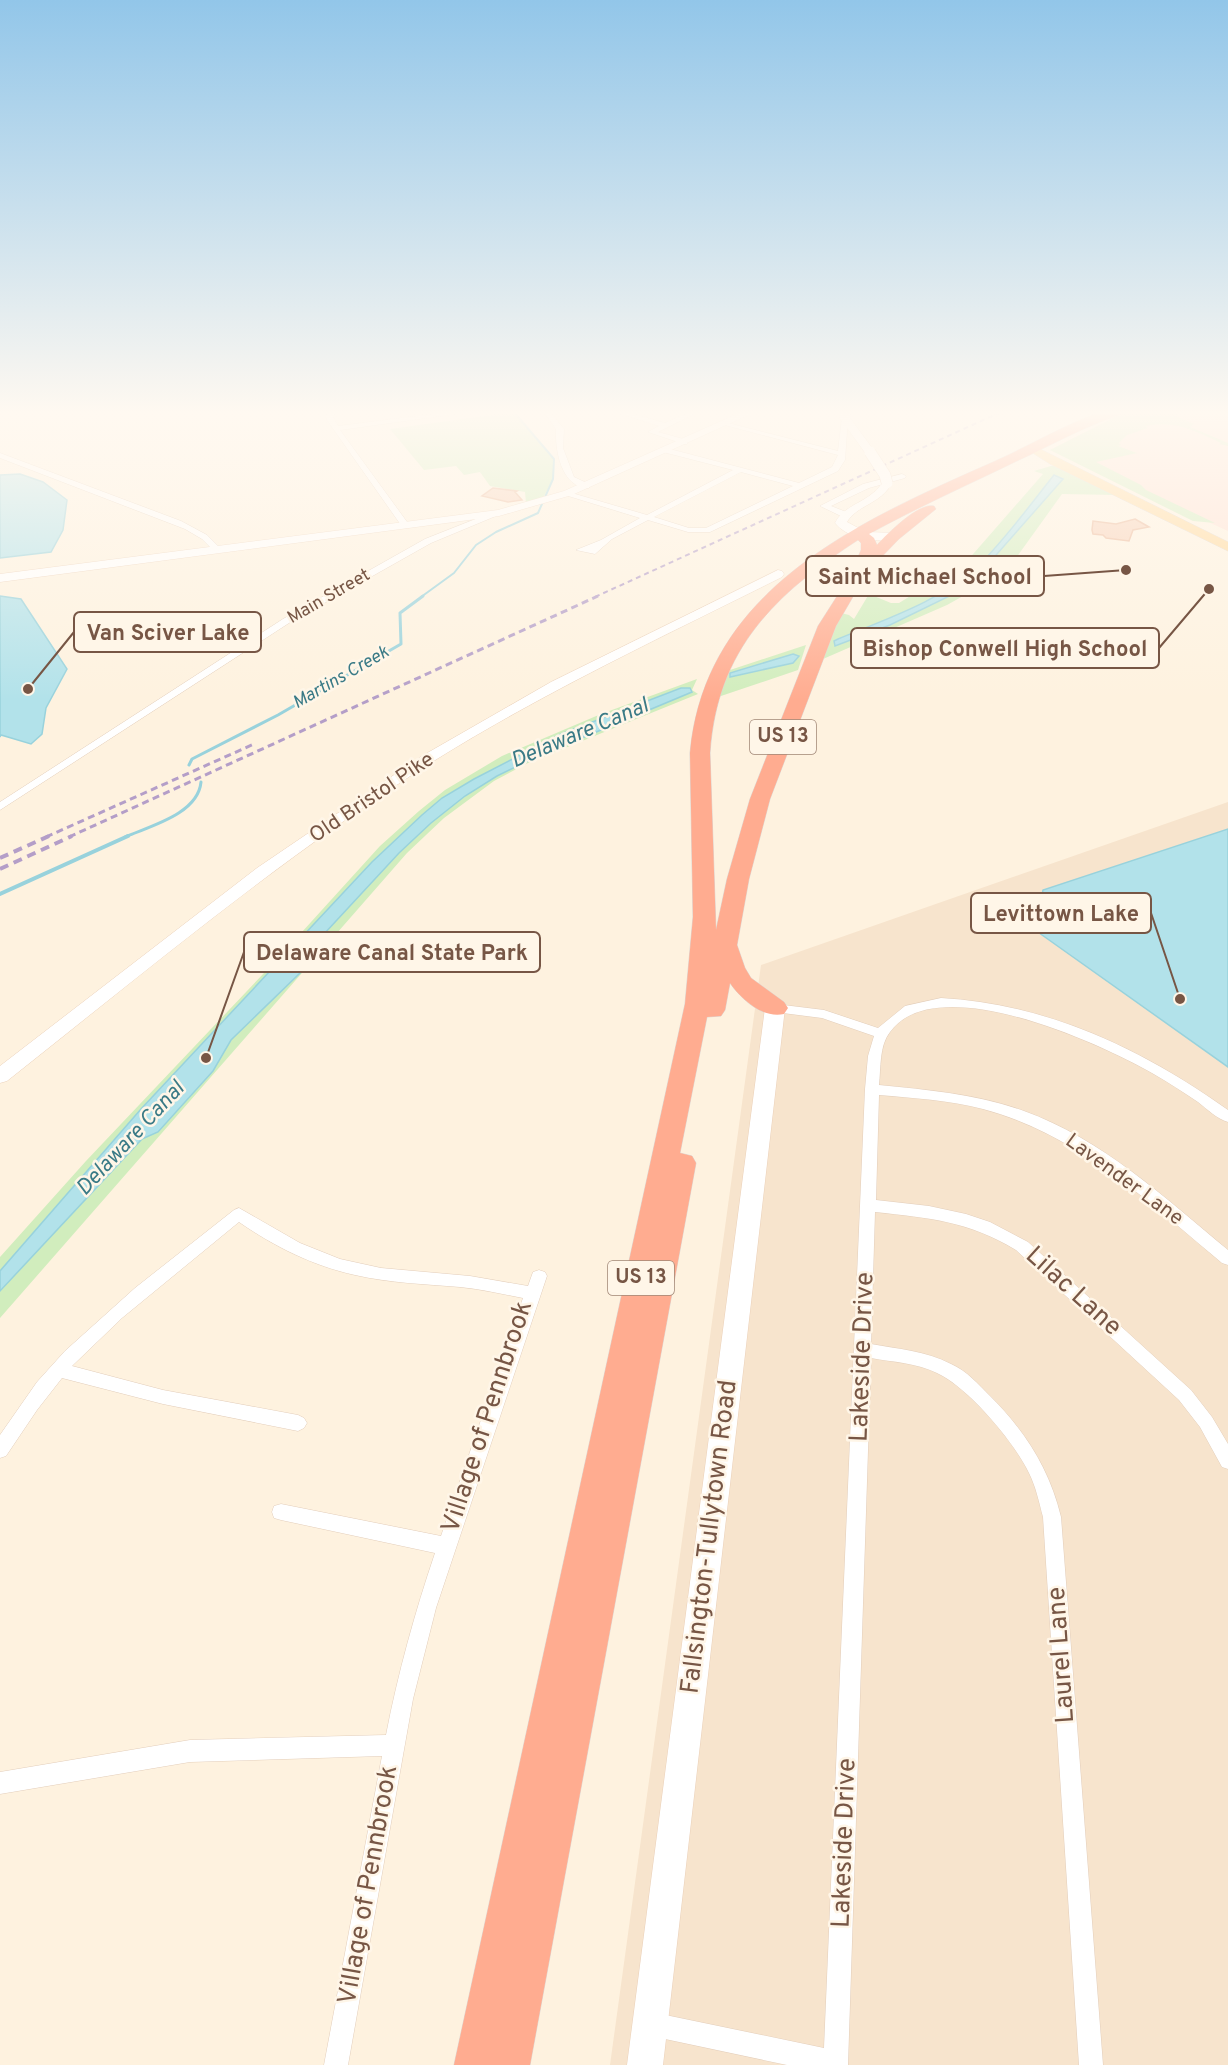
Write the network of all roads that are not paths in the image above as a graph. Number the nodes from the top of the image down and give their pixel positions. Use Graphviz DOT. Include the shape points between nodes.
graph roads {
  1 [pos="136,507"];
  2 [pos="393,507"];
  3 [pos="518,507"];
  4 [pos="613,507"];
  5 [pos="668,507"];
  6 [pos="755,507"];
  7 [pos="826,507"];
  8 [pos="867,507"];
  9 [pos="908,507"];
  10 [pos="932,507"];
  11 [pos="1147,507"];
  12 [pos="1162,507"];
  13 [pos="499,513"];
  14 [pos="647,518"];
  15 [pos="406,526"];
  16 [pos="848,527"];
  17 [pos="894,537"];
  18 [pos="1228,540"];
  19 [pos="601,542"];
  20 [pos="1228,547"];
  21 [pos="218,550"];
  22 [pos="778,574"];
  23 [pos="0,578"];
  24 [pos="856,579"];
  25 [pos="0,807"];
  26 [pos="725,943"];
  27 [pos="775,1008"];
  28 [pos="881,1034"];
  29 [pos="0,1077"];
  30 [pos="872,1089"];
  31 [pos="1228,1117"];
  32 [pos="868,1205"];
  33 [pos="1228,1259"];
  34 [pos="863,1350"];
  35 [pos="59,1370"];
  36 [pos="298,1423"];
  37 [pos="0,1450"];
  38 [pos="1228,1461"];
  39 [pos="281,1512"];
  40 [pos="445,1546"];
  41 [pos="395,1745"];
  42 [pos="0,1783"];
  43 [pos="650,2024"];
  44 [pos="836,2064"];
  45 [pos="336,2065"];
  46 [pos="477,2065"];
  47 [pos="507,2065"];
  48 [pos="645,2065"];
  49 [pos="1091,2065"];
  1 -- 21 [label="street" via="199,534"];
  2 -- 15 [label="street"];
  3 -- 13 [label="main road, Main Street"];
  4 -- 14 [label="street"];
  5 -- 14 [label="street"];
  6 -- 14 [label="street" via="707,530 694,531"];
  7 -- 16 [label="street"];
  8 -- 16 [label="main road, bridge"];
  9 -- 16 [label="highway, US 13" via="875,524"];
  10 -- 17 [label="highway, US 13"];
  11 -- 20 [label="main road"];
  12 -- 18 [label="main road"];
  13 -- 15 [label="main road"];
  13 -- 25 [label="street, Main Street" via="428,541 279,625"];
  14 -- 19 [label="street"];
  15 -- 21 [label="main road"];
  16 -- 17 [label="main road" via="876,537"];
  16 -- 22 [label="highway"];
  16 -- 24 [label="highway" via="868,539 870,546"];
  16 -- 46 [label="highway, US 13" via="756,613 729,650 708,700 700,764 705,906 697,1004"];
  17 -- 24 [label="highway, US 13"];
  21 -- 23 [label="main road"];
  22 -- 29 [label="main road, Old Bristol Pike" via="507,712 428,758 190,927"];
  24 -- 26 [label="highway, US 13" via="824,632 766,781 743,857"];
  26 -- 27 [label="highway" via="738,978 754,995"];
  26 -- 47 [label="highway, US 13"];
  27 -- 28 [label="street" via="824,1014"];
  27 -- 43 [label="main road, Fallsington-Tullytown Road"];
  28 -- 30 [label="street, Lakeside Drive"];
  28 -- 31 [label="street" via="897,1017 918,1007 953,1002 987,1004 1125,1054 1181,1084"];
  30 -- 32 [label="street, Lakeside Drive"];
  30 -- 33 [label="street, Lavender Lane" via="986,1104 1055,1130 1124,1174"];
  32 -- 34 [label="street, Lakeside Drive"];
  32 -- 38 [label="street, Lilac Lane" via="972,1220 1022,1246 1185,1395"];
  34 -- 44 [label="street, Lakeside Drive"];
  34 -- 49 [label="street, Laurel Lane" via="925,1360 962,1380 1021,1441 1048,1497"];
  35 -- 36 [label="street" via="163,1397"];
  35 -- 37 [label="street, Village of Pennbrook"];
  35 -- 40 [label="street, Village of Pennbrook" via="92,1336 239,1214 276,1238 346,1266 385,1274 536,1285"];
  39 -- 40 [label="street"];
  40 -- 41 [label="street, Village of Pennbrook" via="403,1699"];
  41 -- 42 [label="street" via="190,1751"];
  41 -- 45 [label="street, Village of Pennbrook"];
  43 -- 44 [label="street"];
  43 -- 48 [label="main road, Fallsington-Tullytown Road"];
}
